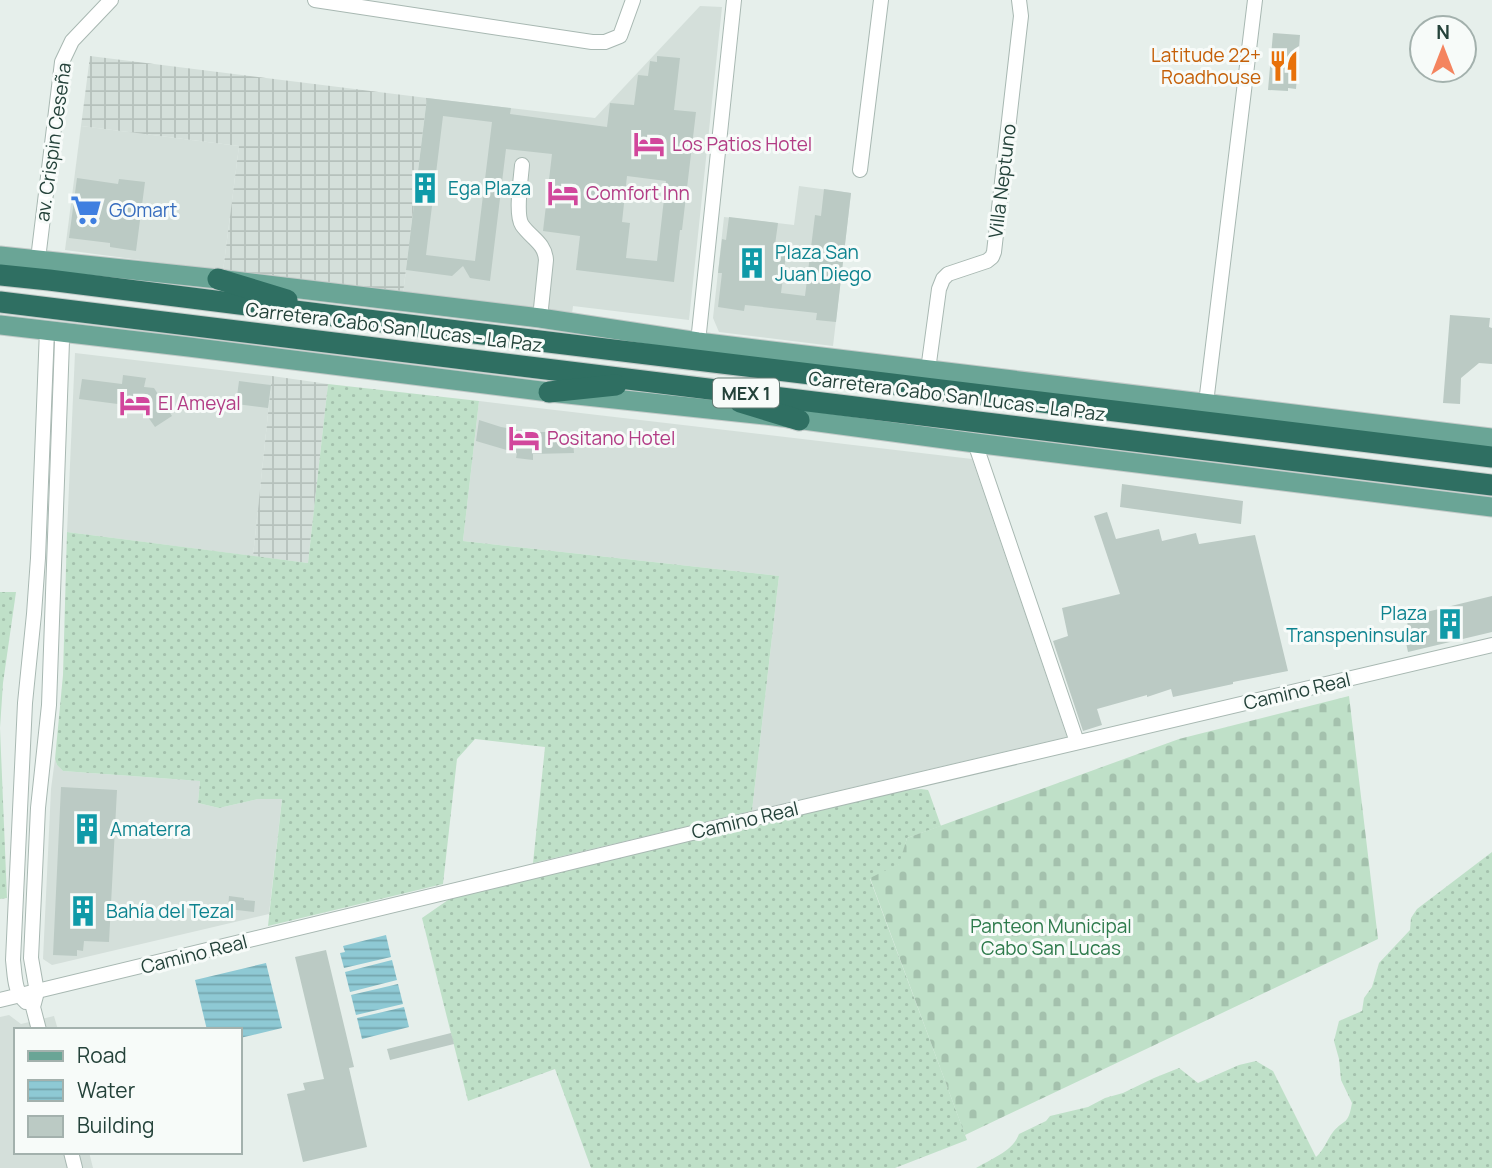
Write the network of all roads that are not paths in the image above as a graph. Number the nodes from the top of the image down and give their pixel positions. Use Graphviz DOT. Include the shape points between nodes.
graph roads {
  1 [pos="111,0"];
  2 [pos="315,0"];
  3 [pos="633,0"];
  4 [pos="734,0"];
  5 [pos="881,0"];
  6 [pos="1019,0"];
  7 [pos="1255,0"];
  8 [pos="522,165"];
  9 [pos="860,170"];
  10 [pos="0,256"];
  11 [pos="38,259"];
  12 [pos="0,275"];
  13 [pos="218,279"];
  14 [pos="0,302"];
  15 [pos="343,317"];
  16 [pos="540,318"];
  17 [pos="0,325"];
  18 [pos="47,330"];
  19 [pos="71,332"];
  20 [pos="698,342"];
  21 [pos="928,370"];
  22 [pos="657,382"];
  23 [pos="685,385"];
  24 [pos="549,392"];
  25 [pos="1206,403"];
  26 [pos="799,420"];
  27 [pos="1492,438"];
  28 [pos="975,443"];
  29 [pos="1492,457"];
  30 [pos="1492,485"];
  31 [pos="1492,507"];
  32 [pos="38,558"];
  33 [pos="53,558"];
  34 [pos="1492,645"];
  35 [pos="25,703"];
  36 [pos="49,705"];
  37 [pos="1077,742"];
  38 [pos="37,992"];
  39 [pos="19,996"];
  40 [pos="0,1000"];
  41 [pos="33,1007"];
  42 [pos="38,1028"];
  1 -- 11 [label="street, av. Crispin Ceseña" via="72,41 62,62"];
  2 -- 3 [label="street" via="605,42 620,36"];
  4 -- 20 [label="street"];
  5 -- 9 [label="street"];
  6 -- 21 [label="street, Villa Neptuno" via="1020,33 993,254 987,261 943,279"];
  7 -- 25 [label="street"];
  8 -- 16 [label="street" via="521,223 543,246 546,260"];
  10 -- 11 [label="main road"];
  11 -- 13 [label="main road"];
  12 -- 15 [label="highway, Carretera Cabo San Lucas - La Paz / MEX 1"];
  13 -- 15 [label="highway"];
  13 -- 16 [label="main road"];
  14 -- 22 [label="highway, Carretera Cabo San Lucas - La Paz / MEX 1"];
  15 -- 29 [label="highway, Carretera Cabo San Lucas - La Paz / MEX 1"];
  16 -- 20 [label="main road"];
  17 -- 18 [label="main road"];
  18 -- 19 [label="main road"];
  18 -- 32 [label="street"];
  19 -- 24 [label="main road"];
  19 -- 33 [label="street" via="62,341"];
  20 -- 21 [label="main road"];
  21 -- 25 [label="main road"];
  22 -- 23 [label="highway, Carretera Cabo San Lucas - La Paz / MEX 1"];
  22 -- 24 [label="highway"];
  23 -- 26 [label="highway"];
  23 -- 30 [label="highway, Carretera Cabo San Lucas - La Paz / MEX 1"];
  24 -- 26 [label="main road"];
  25 -- 27 [label="main road"];
  26 -- 28 [label="main road"];
  28 -- 31 [label="main road"];
  28 -- 37 [label="street"];
  32 -- 33 [label="street"];
  32 -- 35 [label="street"];
  33 -- 36 [label="street"];
  34 -- 37 [label="street, Camino Real"];
  35 -- 36 [label="street"];
  35 -- 39 [label="street" via="13,960"];
  36 -- 38 [label="street" via="32,930"];
  37 -- 38 [label="street, Camino Real"];
  38 -- 39 [label="street, Camino Real"];
  38 -- 41 [label="street"];
  39 -- 40 [label="street, Camino Real"];
  39 -- 41 [label="street"];
  41 -- 42 [label="street"];
}
